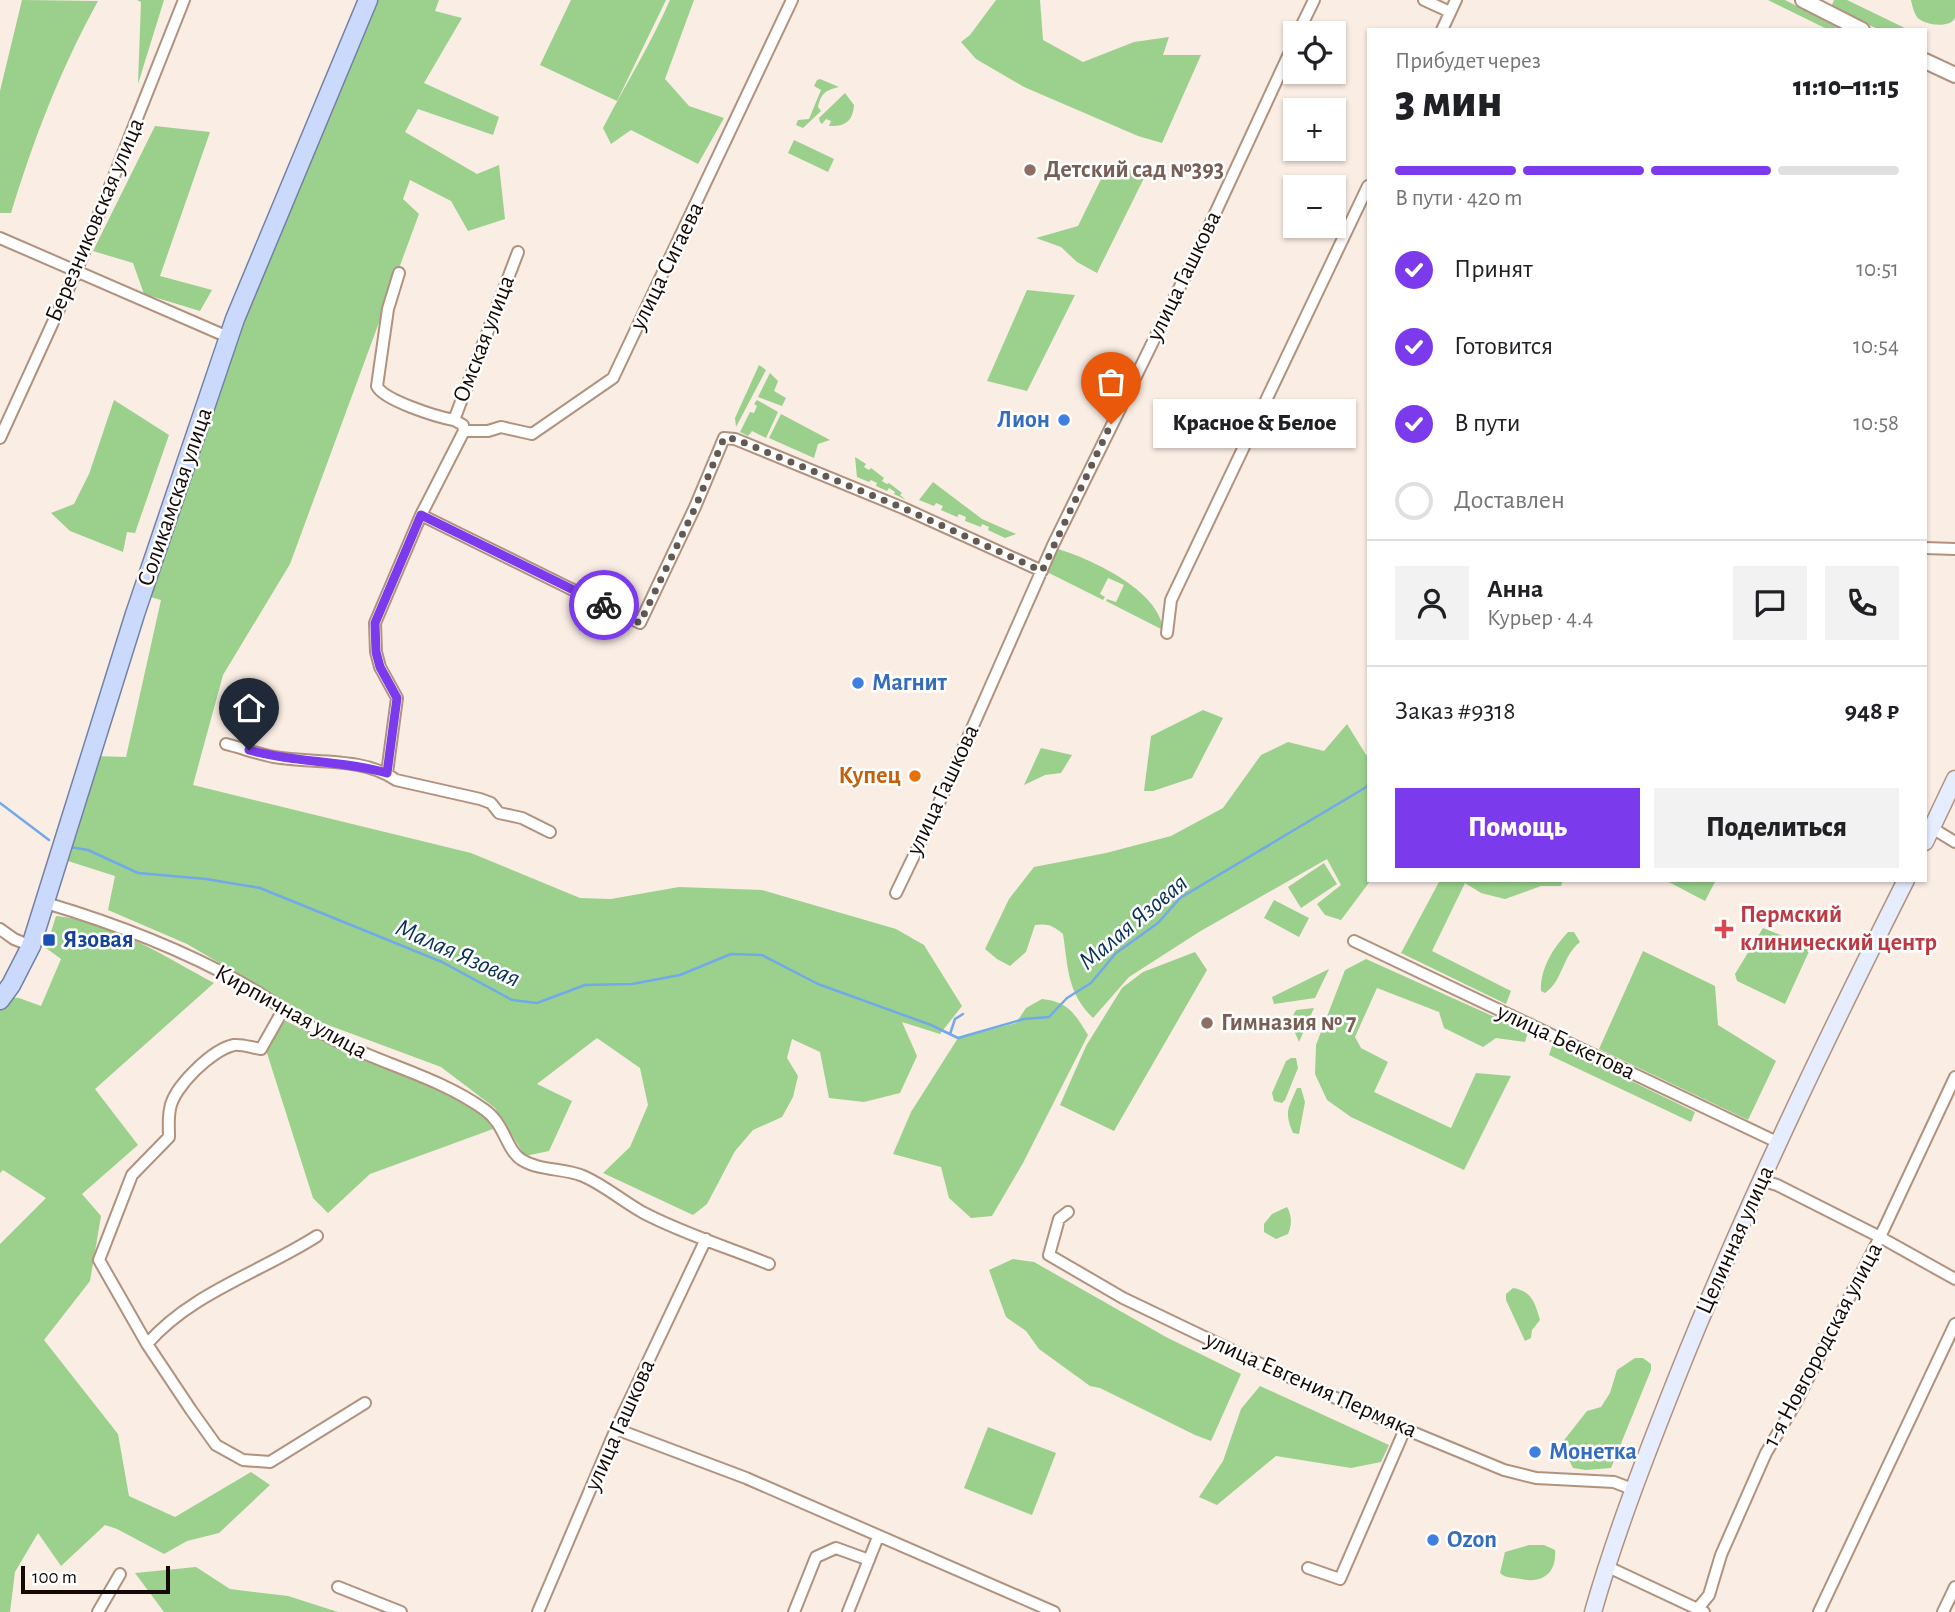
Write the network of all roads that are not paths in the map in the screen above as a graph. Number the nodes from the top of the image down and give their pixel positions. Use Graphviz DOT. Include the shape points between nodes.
graph roads {
  1 [pos="184,0"];
  2 [pos="368,0"];
  3 [pos="792,0"];
  4 [pos="1314,0"];
  5 [pos="1424,0"];
  6 [pos="1456,0"];
  7 [pos="1803,0"];
  8 [pos="1450,12"];
  9 [pos="1304,21"];
  10 [pos="1444,28"];
  11 [pos="1858,28"];
  12 [pos="1927,62"];
  13 [pos="1283,67"];
  14 [pos="1955,75"];
  15 [pos="1367,188"];
  16 [pos="0,238"];
  17 [pos="518,252"];
  18 [pos="76,272"];
  19 [pos="399,272"];
  20 [pos="228,337"];
  21 [pos="5,414"];
  22 [pos="454,420"];
  23 [pos="464,431"];
  24 [pos="0,438"];
  25 [pos="421,515"];
  26 [pos="1927,548"];
  27 [pos="1955,549"];
  28 [pos="1042,571"];
  29 [pos="1167,633"];
  30 [pos="226,744"];
  31 [pos="387,773"];
  32 [pos="1955,779"];
  33 [pos="550,832"];
  34 [pos="1928,835"];
  35 [pos="1955,842"];
  36 [pos="1905,882"];
  37 [pos="895,892"];
  38 [pos="46,903"];
  39 [pos="0,929"];
  40 [pos="1354,941"];
  41 [pos="31,946"];
  42 [pos="0,1000"];
  43 [pos="283,1010"];
  44 [pos="1955,1077"];
  45 [pos="1779,1143"];
  46 [pos="1760,1180"];
  47 [pos="1068,1212"];
  48 [pos="317,1236"];
  49 [pos="1880,1237"];
  50 [pos="706,1239"];
  51 [pos="769,1264"];
  52 [pos="1955,1279"];
  53 [pos="1955,1324"];
  54 [pos="147,1345"];
  55 [pos="365,1403"];
  56 [pos="616,1429"];
  57 [pos="1405,1429"];
  58 [pos="1632,1489"];
  59 [pos="878,1537"];
  60 [pos="869,1560"];
  61 [pos="1606,1566"];
  62 [pos="1308,1568"];
  63 [pos="120,1574"];
  64 [pos="338,1587"];
  65 [pos="1955,1587"];
  66 [pos="1698,1611"];
  67 [pos="98,1612"];
  68 [pos="401,1612"];
  69 [pos="538,1612"];
  70 [pos="794,1612"];
  71 [pos="848,1612"];
  72 [pos="1054,1612"];
  73 [pos="1593,1612"];
  74 [pos="1819,1612"];
  75 [pos="1943,1612"];
  1 -- 18 [label="street, Березниковская улица"];
  2 -- 20 [label="main road, Соликамская улица"];
  3 -- 23 [label="street, улица Сигаева" via="614,378 532,435 501,427"];
  4 -- 9 [label="street"];
  5 -- 8 [label="street"];
  6 -- 8 [label="street"];
  7 -- 11 [label="street"];
  8 -- 10 [label="street"];
  12 -- 14 [label="street"];
  13 -- 28 [label="street, улица Гашкова"];
  15 -- 29 [label="street" via="1171,600"];
  16 -- 18 [label="street"];
  17 -- 22 [label="street, Омская улица"];
  18 -- 20 [label="street"];
  18 -- 21 [label="street, Березниковская улица"];
  19 -- 22 [label="street" via="388,309 377,386 383,394 424,413"];
  20 -- 38 [label="main road, Соликамская улица" via="135,614"];
  21 -- 24 [label="street, Березниковская улица"];
  22 -- 23 [label="street, Омская улица"];
  23 -- 25 [label="street, Омская улица"];
  25 -- 28 [label="street" via="640,623 724,438 817,472"];
  25 -- 31 [label="street, Омская улица" via="375,623 380,667 397,698"];
  26 -- 27 [label="street"];
  28 -- 37 [label="street, улица Гашкова"];
  30 -- 31 [label="street" via="272,757"];
  31 -- 33 [label="street" via="396,780 480,799 499,813"];
  32 -- 34 [label="main road"];
  34 -- 35 [label="street"];
  36 -- 45 [label="main road, Целинная улица"];
  38 -- 41 [label="main road, Соликамская улица"];
  38 -- 43 [label="street, Кирпичная улица" via="190,957"];
  39 -- 41 [label="street"];
  40 -- 45 [label="street, улица Бекетова"];
  41 -- 42 [label="main road, Соликамская улица"];
  43 -- 50 [label="street, Кирпичная улица" via="338,1041 461,1094 488,1111 522,1160 579,1174 642,1212"];
  43 -- 54 [label="street" via="261,1049 237,1045 205,1060 170,1106 169,1136 132,1175 99,1260"];
  44 -- 49 [label="street, 1-я Новгородская улица"];
  45 -- 46 [label="main road, Целинная улица"];
  46 -- 49 [label="street"];
  46 -- 58 [label="main road, Целинная улица"];
  47 -- 57 [label="street, улица Евгения Пермяка" via="1059,1219 1049,1255 1123,1298"];
  48 -- 54 [label="street" via="164,1325"];
  49 -- 52 [label="street"];
  49 -- 66 [label="street, 1-я Новгородская улица" via="1766,1453 1721,1555 1709,1595"];
  50 -- 51 [label="street"];
  50 -- 56 [label="street, улица Гашкова"];
  53 -- 74 [label="street"];
  54 -- 55 [label="street" via="216,1446 243,1460 270,1462"];
  56 -- 59 [label="street" via="746,1478"];
  56 -- 69 [label="street, улица Гашкова"];
  57 -- 58 [label="street, улица Евгения Пермяка" via="1504,1470 1536,1478 1614,1482"];
  57 -- 62 [label="street" via="1340,1579"];
  58 -- 61 [label="main road, Целинная улица"];
  59 -- 60 [label="street"];
  59 -- 72 [label="street"];
  60 -- 70 [label="street" via="836,1548 816,1557"];
  60 -- 71 [label="street"];
  61 -- 66 [label="street"];
  61 -- 73 [label="main road, Целинная улица"];
  63 -- 67 [label="street"];
  64 -- 68 [label="street"];
  65 -- 75 [label="street"];
}
